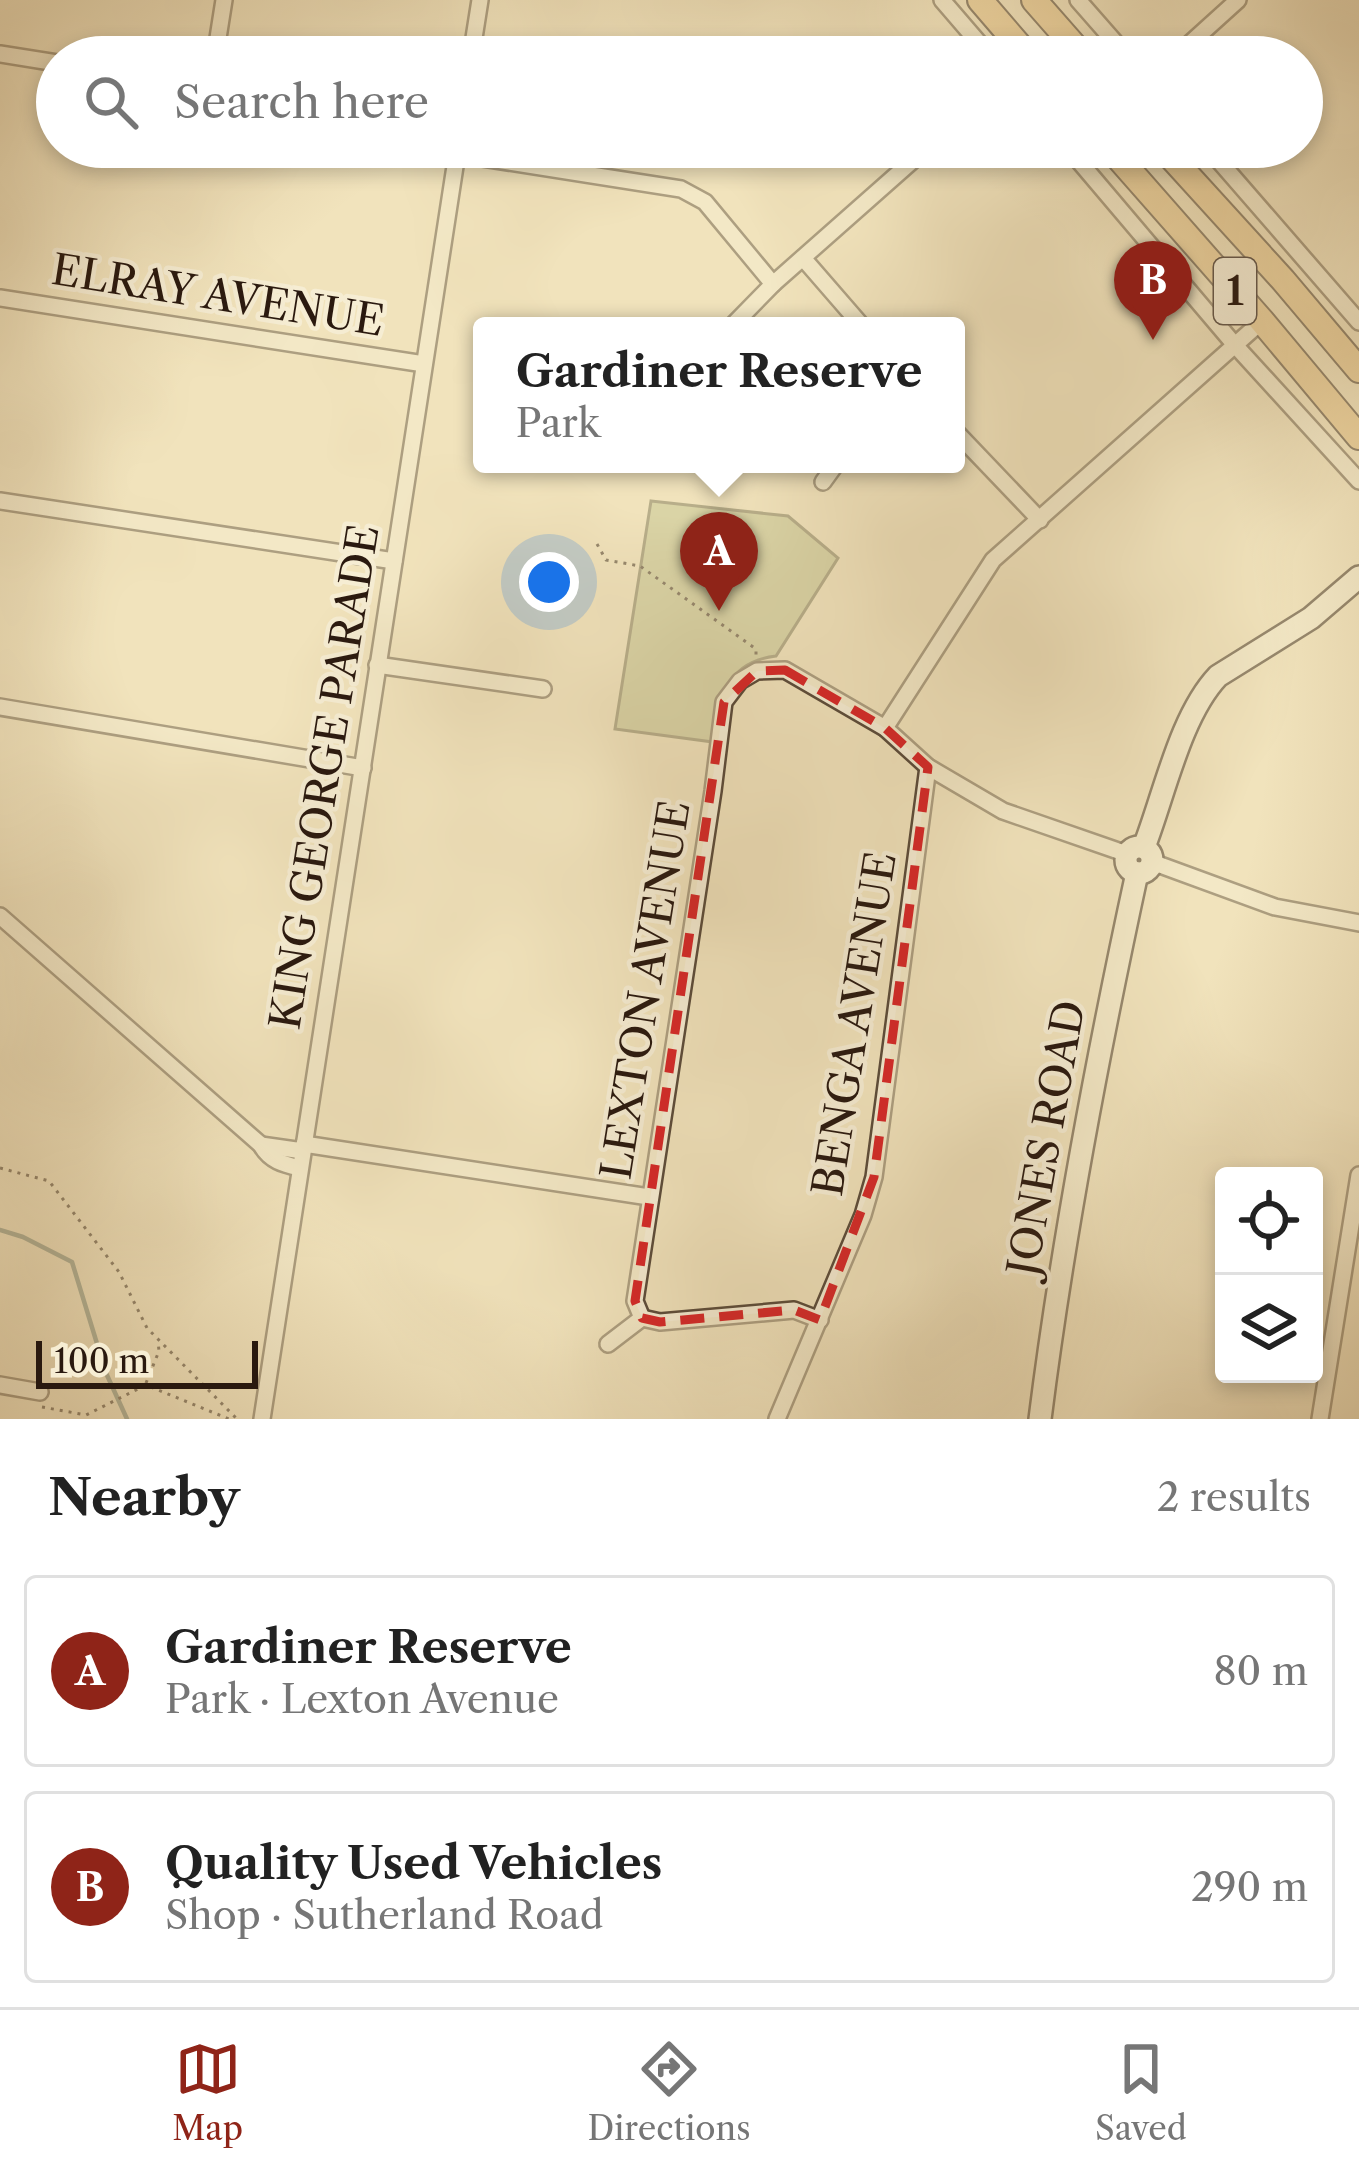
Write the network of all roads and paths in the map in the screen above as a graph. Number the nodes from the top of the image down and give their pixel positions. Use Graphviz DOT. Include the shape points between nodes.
graph roads {
  1 [pos="224,0"];
  2 [pos="480,0"];
  3 [pos="942,0"];
  4 [pos="980,0"];
  5 [pos="1034,0"];
  6 [pos="1078,0"];
  7 [pos="1238,0"];
  8 [pos="218,36"];
  9 [pos="474,36"];
  10 [pos="973,36"];
  11 [pos="1011,36"];
  12 [pos="1066,36"];
  13 [pos="1110,36"];
  14 [pos="1198,36"];
  15 [pos="0,55"];
  16 [pos="36,60"];
  17 [pos="454,168"];
  18 [pos="560,168"];
  19 [pos="904,168"];
  20 [pos="1085,168"];
  21 [pos="1127,168"];
  22 [pos="1181,168"];
  23 [pos="1225,168"];
  24 [pos="803,258"];
  25 [pos="773,284"];
  26 [pos="0,298"];
  27 [pos="741,317"];
  28 [pos="854,317"];
  29 [pos="1262,321"];
  30 [pos="1359,322"];
  31 [pos="1234,344"];
  32 [pos="424,364"];
  33 [pos="1359,370"];
  34 [pos="1359,437"];
  35 [pos="965,441"];
  36 [pos="830,473"];
  37 [pos="1359,481"];
  38 [pos="824,482"];
  39 [pos="0,501"];
  40 [pos="1040,520"];
  41 [pos="597,544"];
  42 [pos="394,561"];
  43 [pos="1359,577"];
  44 [pos="377,664"];
  45 [pos="757,671"];
  46 [pos="543,688"];
  47 [pos="0,707"];
  48 [pos="885,728"];
  49 [pos="928,767"];
  50 [pos="362,768"];
  51 [pos="1140,859"];
  52 [pos="0,916"];
  53 [pos="1359,922"];
  54 [pos="302,1154"];
  55 [pos="0,1168"];
  56 [pos="1359,1175"];
  57 [pos="650,1197"];
  58 [pos="642,1318"];
  59 [pos="820,1320"];
  60 [pos="158,1339"];
  61 [pos="608,1344"];
  62 [pos="0,1385"];
  63 [pos="146,1385"];
  64 [pos="40,1392"];
  65 [pos="229,1419"];
  66 [pos="237,1419"];
  67 [pos="262,1419"];
  68 [pos="777,1419"];
  69 [pos="1040,1419"];
  70 [pos="1320,1419"];
  1 -- 8 [label="street"];
  2 -- 9 [label="street"];
  3 -- 10 [label="street"];
  4 -- 11 [label="highway"];
  5 -- 12 [label="highway"];
  6 -- 13 [label="street"];
  7 -- 14 [label="street"];
  15 -- 16 [label="street"];
  17 -- 32 [label="street, KING GEORGE PARADE"];
  18 -- 25 [label="street" via="681,189 705,202"];
  19 -- 24 [label="street"];
  20 -- 31 [label="street"];
  21 -- 29 [label="highway, 1"];
  22 -- 33 [label="highway, 1"];
  23 -- 30 [label="street"];
  24 -- 25 [label="street"];
  24 -- 28 [label="street"];
  25 -- 27 [label="street"];
  26 -- 32 [label="street, ELRAY AVENUE"];
  29 -- 31 [label="street"];
  29 -- 34 [label="highway, 1"];
  31 -- 37 [label="street"];
  31 -- 40 [label="street"];
  32 -- 42 [label="street, KING GEORGE PARADE"];
  35 -- 40 [label="street"];
  36 -- 38 [label="street"];
  39 -- 42 [label="street"];
  40 -- 48 [label="street" via="993,560"];
  41 -- 45 [label="path" via="606,560 640,566 756,649"];
  42 -- 44 [label="street, KING GEORGE PARADE"];
  43 -- 51 [label="main road, JONES ROAD" via="1206,689"];
  44 -- 46 [label="street"];
  44 -- 50 [label="street, KING GEORGE PARADE"];
  45 -- 48 [label="street" via="785,670"];
  45 -- 57 [label="street, LEXTON AVENUE" via="724,702"];
  47 -- 50 [label="street"];
  48 -- 49 [label="street"];
  49 -- 51 [label="street" via="1003,811"];
  49 -- 59 [label="street, BENGA AVENUE" via="874,1177"];
  50 -- 54 [label="street, KING GEORGE PARADE"];
  51 -- 53 [label="street" via="1275,907"];
  51 -- 69 [label="main road, JONES ROAD"];
  52 -- 54 [label="street" via="261,1144"];
  54 -- 57 [label="street"];
  54 -- 67 [label="street, KING GEORGE PARADE"];
  55 -- 60 [label="path" via="50,1181"];
  56 -- 70 [label="street"];
  57 -- 58 [label="street, LEXTON AVENUE" via="635,1301"];
  58 -- 59 [label="street" via="794,1310"];
  58 -- 61 [label="street"];
  59 -- 68 [label="street, BENGA AVENUE"];
  60 -- 63 [label="path"];
  60 -- 66 [label="path"];
  62 -- 64 [label="street"];
  63 -- 64 [label="path" via="86,1415 38,1406"];
  63 -- 65 [label="path"];
}
